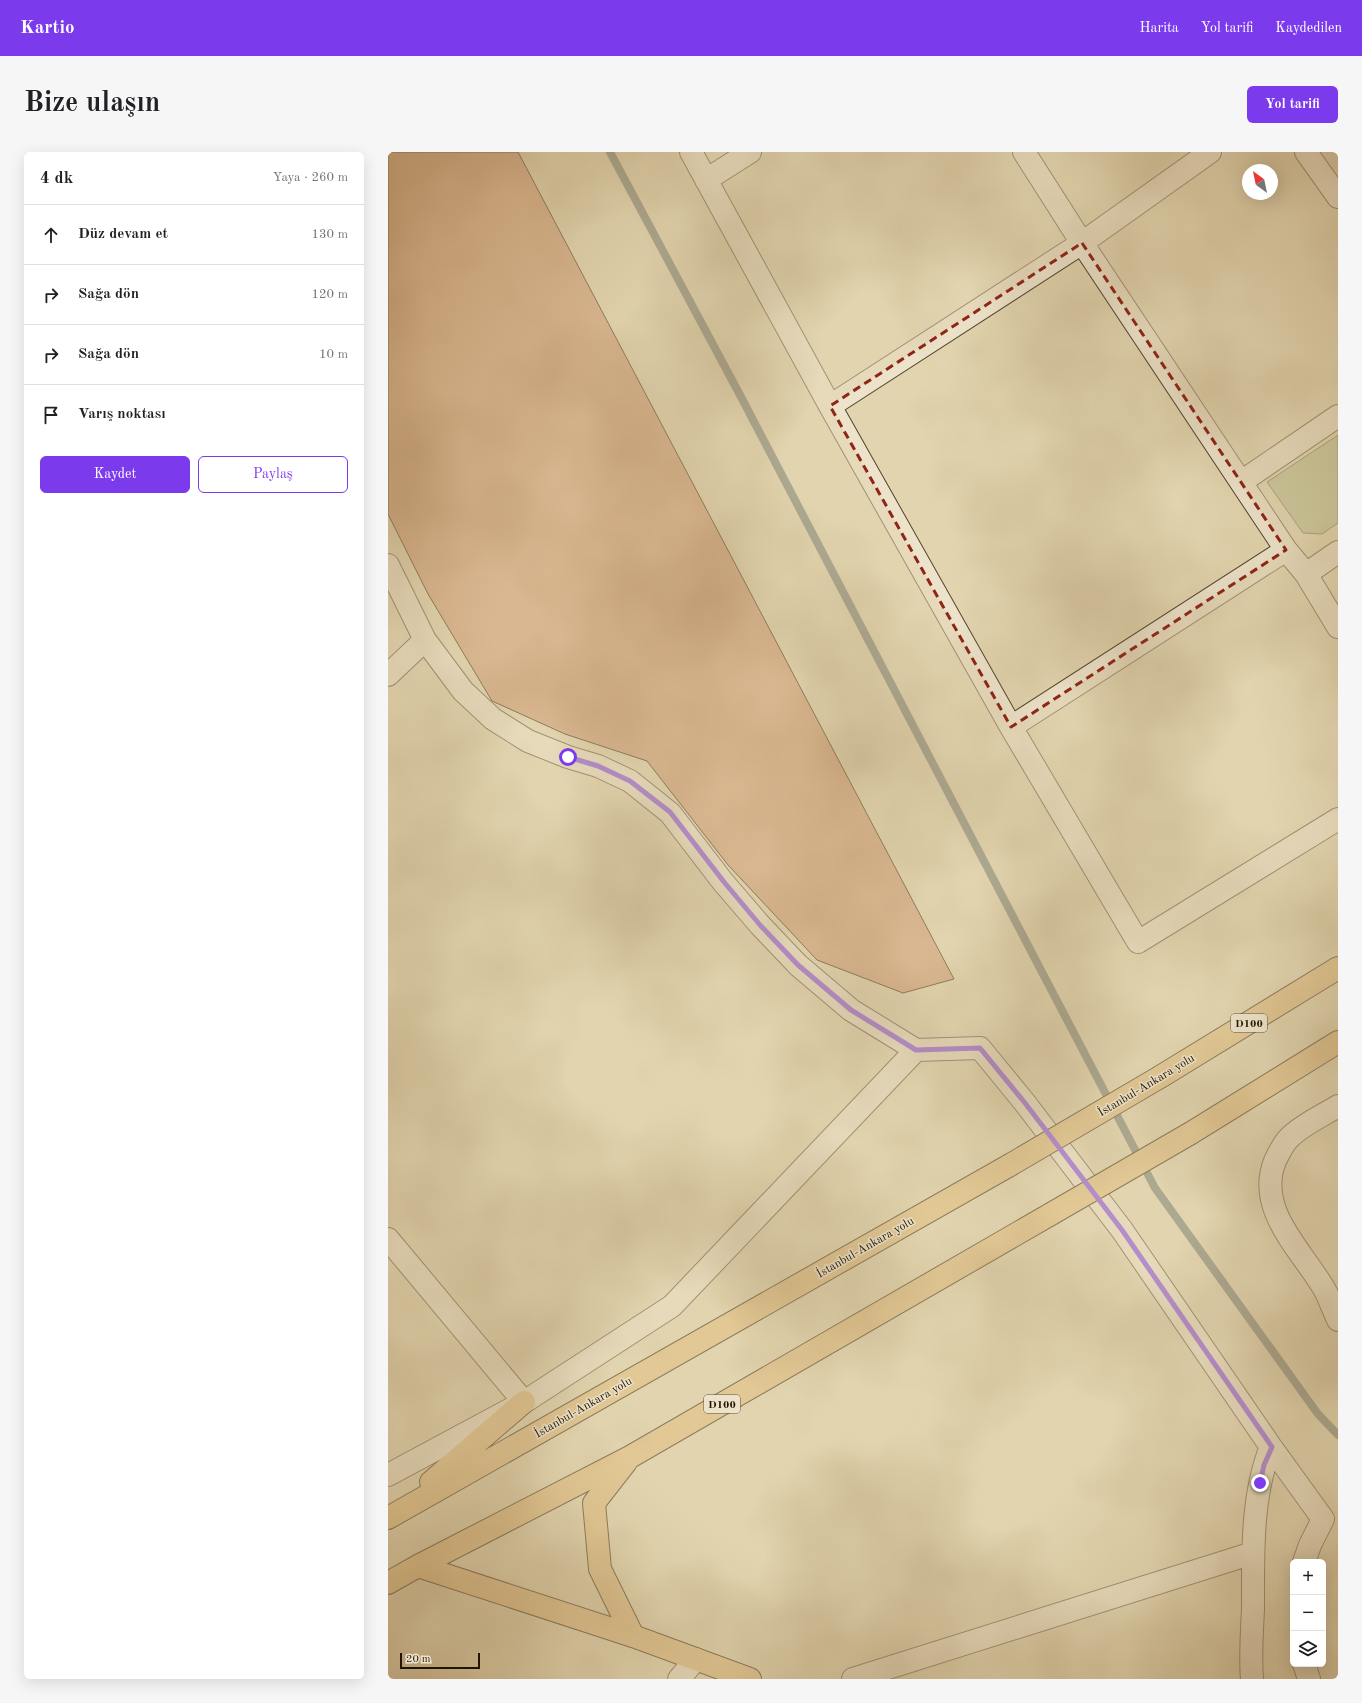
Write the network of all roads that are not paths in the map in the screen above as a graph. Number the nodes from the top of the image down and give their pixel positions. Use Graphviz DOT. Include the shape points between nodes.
graph roads {
  1 [pos="691,152"];
  2 [pos="750,152"];
  3 [pos="1024,152"];
  4 [pos="1210,152"];
  5 [pos="1306,152"];
  6 [pos="706,180"];
  7 [pos="1338,197"];
  8 [pos="1082,243"];
  9 [pos="830,406"];
  10 [pos="1338,416"];
  11 [pos="1241,482"];
  12 [pos="1286,550"];
  13 [pos="1338,552"];
  14 [pos="388,565"];
  15 [pos="1306,574"];
  16 [pos="1338,627"];
  17 [pos="425,640"];
  18 [pos="388,675"];
  19 [pos="1011,727"];
  20 [pos="1338,819"];
  21 [pos="1338,968"];
  22 [pos="1338,1042"];
  23 [pos="916,1050"];
  24 [pos="1338,1106"];
  25 [pos="388,1239"];
  26 [pos="1338,1320"];
  27 [pos="524,1402"];
  28 [pos="1272,1447"];
  29 [pos="630,1457"];
  30 [pos="388,1475"];
  31 [pos="391,1516"];
  32 [pos="1253,1553"];
  33 [pos="1305,1559"];
  34 [pos="418,1566"];
  35 [pos="388,1583"];
  36 [pos="633,1636"];
  37 [pos="696,1659"];
  38 [pos="1305,1667"];
  39 [pos="679,1679"];
  40 [pos="750,1679"];
  41 [pos="853,1679"];
  42 [pos="1252,1679"];
  43 [pos="1309,1679"];
  1 -- 6 [label="street"];
  2 -- 6 [label="street"];
  3 -- 8 [label="street"];
  4 -- 8 [label="street"];
  5 -- 7 [label="street"];
  6 -- 9 [label="street"];
  8 -- 9 [label="street"];
  8 -- 11 [label="street"];
  9 -- 19 [label="street"];
  10 -- 11 [label="street"];
  11 -- 12 [label="street"];
  12 -- 15 [label="street"];
  12 -- 19 [label="street"];
  13 -- 15 [label="street"];
  14 -- 17 [label="street"];
  15 -- 16 [label="street"];
  17 -- 18 [label="street"];
  17 -- 23 [label="street" via="463,691 493,718 528,741 598,766 630,781 670,812 737,898 798,965 851,1010"];
  19 -- 20 [label="street" via="1138,942"];
  21 -- 31 [label="main road, İstanbul-Ankara yolu / D100, bridge" via="1010,1165"];
  22 -- 29 [label="main road, D100, bridge" via="1191,1133"];
  23 -- 27 [label="street" via="672,1306"];
  23 -- 28 [label="street" via="980,1048 1122,1230"];
  24 -- 26 [label="street" via="1300,1128 1289,1138 1279,1151 1273,1166 1270,1190 1272,1202 1284,1227 1326,1292"];
  25 -- 27 [label="street"];
  27 -- 30 [label="street"];
  27 -- 31 [label="main road"];
  28 -- 32 [label="street" via="1260,1483"];
  28 -- 33 [label="street" via="1323,1519"];
  29 -- 34 [label="main road, D100"];
  29 -- 36 [label="main road" via="594,1503 600,1569"];
  32 -- 41 [label="street"];
  32 -- 42 [label="street"];
  34 -- 35 [label="main road, D100"];
  34 -- 36 [label="main road"];
  36 -- 37 [label="main road"];
  37 -- 39 [label="street"];
  37 -- 40 [label="main road"];
  38 -- 43 [label="street"];
}
